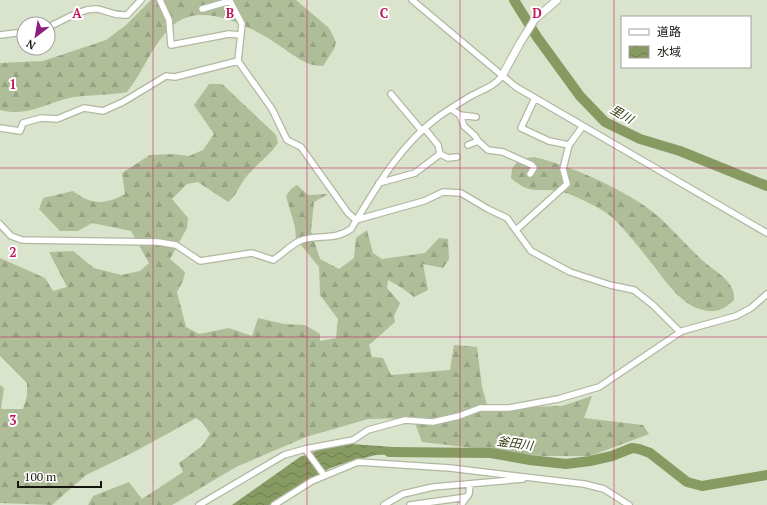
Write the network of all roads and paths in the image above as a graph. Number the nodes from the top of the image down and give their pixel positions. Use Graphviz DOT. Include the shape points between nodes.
graph roads {
  1 [pos="141,0"];
  2 [pos="160,0"];
  3 [pos="412,0"];
  4 [pos="557,0"];
  5 [pos="202,9"];
  6 [pos="56,24"];
  7 [pos="16,33"];
  8 [pos="0,35"];
  9 [pos="241,35"];
  10 [pos="238,61"];
  11 [pos="502,76"];
  12 [pos="391,94"];
  13 [pos="535,98"];
  14 [pos="451,109"];
  15 [pos="460,115"];
  16 [pos="476,117"];
  17 [pos="583,126"];
  18 [pos="0,128"];
  19 [pos="424,130"];
  20 [pos="478,141"];
  21 [pos="468,145"];
  22 [pos="569,145"];
  23 [pos="440,154"];
  24 [pos="457,157"];
  25 [pos="530,174"];
  26 [pos="379,183"];
  27 [pos="356,220"];
  28 [pos="0,224"];
  29 [pos="516,230"];
  30 [pos="767,233"];
  31 [pos="767,294"];
  32 [pos="682,331"];
  33 [pos="307,450"];
  34 [pos="324,474"];
  35 [pos="533,478"];
  36 [pos="470,484"];
  37 [pos="467,497"];
  38 [pos="199,505"];
  39 [pos="274,505"];
  40 [pos="384,505"];
  41 [pos="410,505"];
  42 [pos="461,505"];
  43 [pos="628,505"];
  1 -- 6 [label="street" via="128,14 116,16 98,9 87,10"];
  2 -- 9 [label="street" via="169,20 171,45 228,34"];
  3 -- 11 [label="street"];
  4 -- 11 [label="street" via="536,19"];
  5 -- 9 [label="street" via="230,1 242,24"];
  7 -- 8 [label="street"];
  9 -- 10 [label="street"];
  10 -- 18 [label="street" via="175,77 166,76 103,111 84,108 57,118 41,118 23,123 20,131"];
  10 -- 27 [label="street" via="272,109 287,140 301,147 348,213"];
  11 -- 13 [label="street"];
  11 -- 14 [label="street" via="493,85"];
  12 -- 19 [label="street"];
  13 -- 17 [label="street"];
  13 -- 22 [label="street" via="521,128 549,141"];
  14 -- 15 [label="street"];
  14 -- 19 [label="street"];
  15 -- 16 [label="street"];
  15 -- 20 [label="street" via="464,126"];
  17 -- 22 [label="street"];
  17 -- 30 [label="street"];
  19 -- 23 [label="street" via="438,146"];
  19 -- 26 [label="street" via="409,142"];
  20 -- 21 [label="street"];
  20 -- 25 [label="street" via="488,150 503,152 532,164 534,168"];
  22 -- 29 [label="street" via="563,169 567,184"];
  23 -- 24 [label="street" via="448,158"];
  23 -- 26 [label="street" via="415,173"];
  26 -- 27 [label="street"];
  27 -- 28 [label="street" via="351,229 343,234 302,240 273,260 252,253 200,261 176,245 158,242 22,240 11,236"];
  27 -- 29 [label="street" via="443,192 458,192 507,218"];
  29 -- 32 [label="street" via="531,251 570,272 634,290 673,326"];
  31 -- 32 [label="street" via="751,308 736,316"];
  32 -- 33 [label="street" via="599,387 558,399 509,408 480,408 433,422 405,420 368,430 354,440"];
  33 -- 34 [label="street"];
  33 -- 38 [label="street" via="284,455"];
  34 -- 35 [label="street" via="358,462 450,468"];
  34 -- 39 [label="street"];
  35 -- 36 [label="street"];
  35 -- 43 [label="street" via="604,489"];
  36 -- 37 [label="street"];
  36 -- 40 [label="street" via="433,487 403,494"];
  37 -- 41 [label="street"];
  37 -- 42 [label="street"];
}
